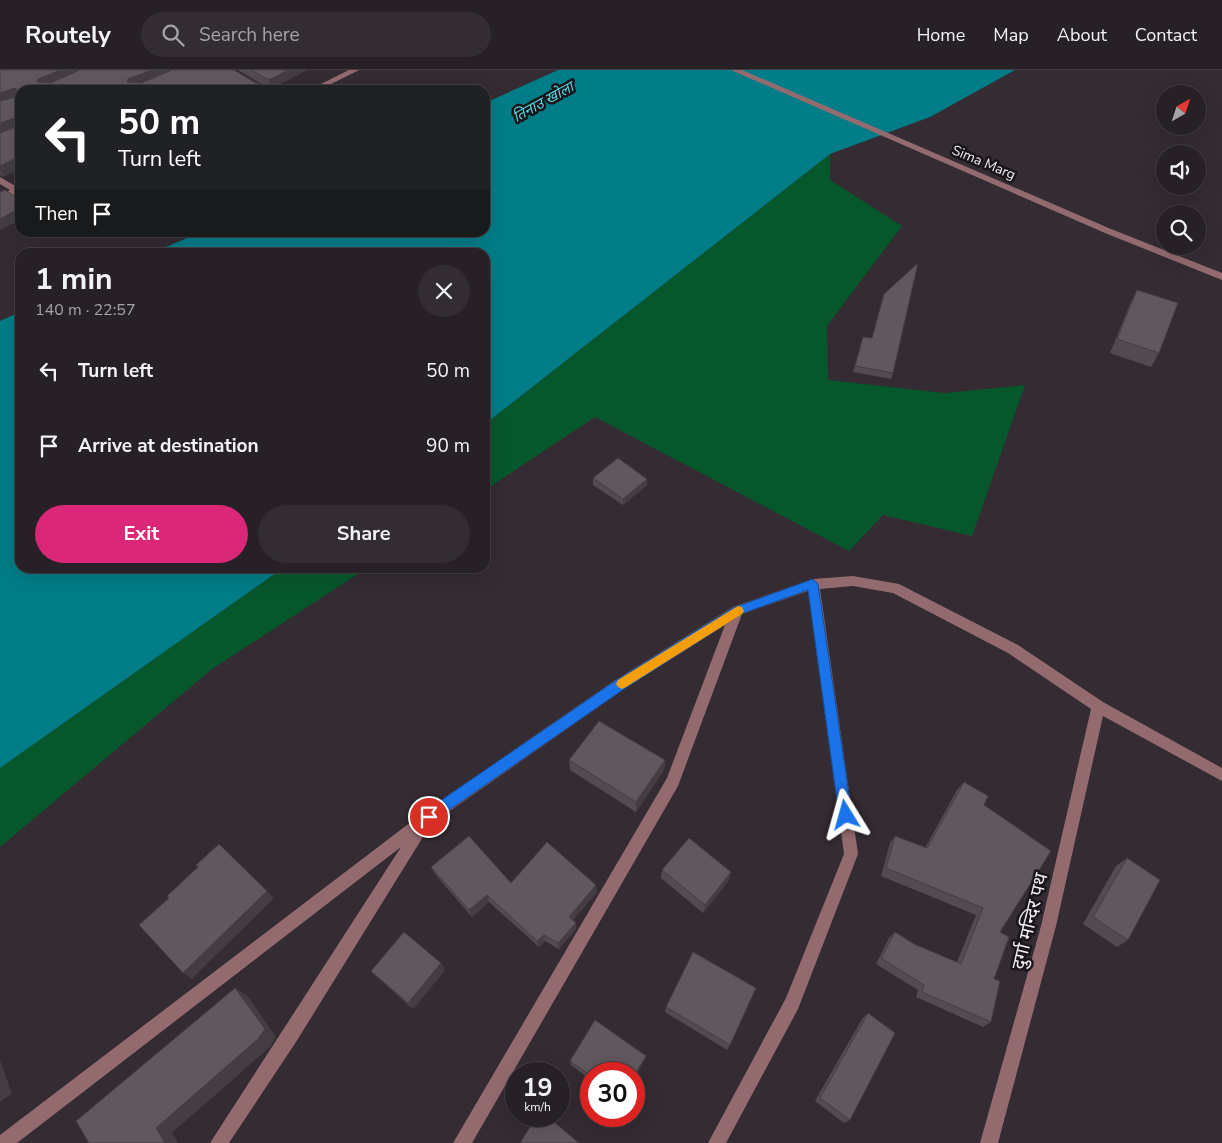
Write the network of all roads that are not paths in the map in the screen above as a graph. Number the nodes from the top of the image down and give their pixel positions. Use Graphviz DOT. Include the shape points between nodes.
graph roads {
  1 [pos="356,70"];
  2 [pos="735,70"];
  3 [pos="324,85"];
  4 [pos="0,180"];
  5 [pos="15,188"];
  6 [pos="15,192"];
  7 [pos="0,199"];
  8 [pos="1222,277"];
  9 [pos="813,584"];
  10 [pos="737,611"];
  11 [pos="1098,706"];
  12 [pos="1222,775"];
  13 [pos="429,817"];
  14 [pos="3,1143"];
  15 [pos="219,1143"];
  16 [pos="462,1143"];
  17 [pos="716,1143"];
  18 [pos="989,1143"];
  1 -- 3 [label="street"];
  2 -- 8 [label="street, Sima Marg"];
  4 -- 5 [label="street"];
  6 -- 7 [label="street"];
  9 -- 10 [label="street"];
  9 -- 11 [label="street" via="853,581 895,588 1013,648"];
  9 -- 17 [label="street" via="851,854 792,1003"];
  10 -- 13 [label="street" via="620,685"];
  10 -- 16 [label="street" via="673,781"];
  11 -- 12 [label="street"];
  11 -- 18 [label="street, दुर्गा मन्दिर पथ" via="1073,829 1021,1037"];
  13 -- 14 [label="street"];
  13 -- 15 [label="street"];
}
